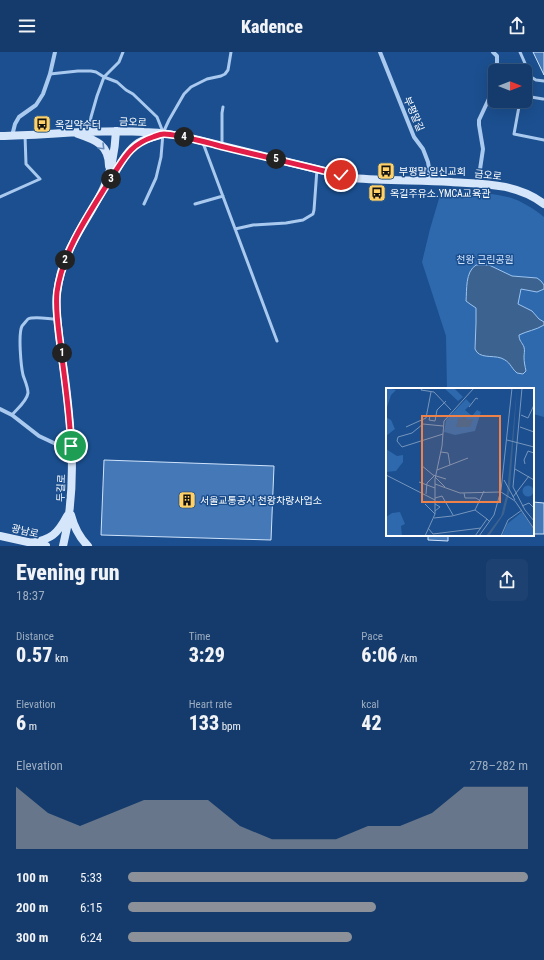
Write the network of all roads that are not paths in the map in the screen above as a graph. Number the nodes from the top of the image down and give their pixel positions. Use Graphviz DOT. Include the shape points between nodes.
graph roads {
  1 [pos="55,52"];
  2 [pos="123,52"];
  3 [pos="231,52"];
  4 [pos="380,52"];
  5 [pos="493,52"];
  6 [pos="520,52"];
  7 [pos="497,64"];
  8 [pos="50,74"];
  9 [pos="104,77"];
  10 [pos="544,81"];
  11 [pos="532,97"];
  12 [pos="543,99"];
  13 [pos="488,101"];
  14 [pos="223,108"];
  15 [pos="519,108"];
  16 [pos="116,131"];
  17 [pos="89,132"];
  18 [pos="74,133"];
  19 [pos="163,134"];
  20 [pos="25,135"];
  21 [pos="0,136"];
  22 [pos="12,136"];
  23 [pos="544,140"];
  24 [pos="203,142"];
  25 [pos="222,146"];
  26 [pos="317,169"];
  27 [pos="109,176"];
  28 [pos="431,181"];
  29 [pos="478,183"];
  30 [pos="223,196"];
  31 [pos="0,197"];
  32 [pos="98,200"];
  33 [pos="144,204"];
  34 [pos="195,204"];
  35 [pos="544,204"];
  36 [pos="235,229"];
  37 [pos="57,319"];
  38 [pos="276,341"];
  39 [pos="0,409"];
  40 [pos="12,415"];
  41 [pos="71,446"];
  42 [pos="70,510"];
  43 [pos="0,536"];
  44 [pos="31,543"];
  45 [pos="46,546"];
  46 [pos="64,546"];
  47 [pos="88,546"];
  1 -- 8 [label="street"];
  2 -- 9 [label="lane" via="119,62"];
  3 -- 19 [label="lane" via="225,74 191,87 184,94"];
  4 -- 28 [label="street, 부평말길" via="414,137 423,149"];
  5 -- 7 [label="street" via="497,56"];
  6 -- 10 [label="lane" via="531,77"];
  8 -- 9 [label="lane" via="91,71"];
  8 -- 22 [label="street" via="43,94 36,105 20,117"];
  9 -- 17 [label="lane" via="90,117"];
  9 -- 19 [label="lane" via="117,82 133,94 157,117"];
  11 -- 12 [label="lane"];
  13 -- 29 [label="street" via="479,120 483,149"];
  14 -- 25 [label="lane"];
  15 -- 23 [label="lane" via="514,134"];
  16 -- 17 [label="main road, 금오로"];
  16 -- 19 [label="main road, 금오로"];
  16 -- 27 [label="main road, 두길로"];
  17 -- 18 [label="main road, 금오로"];
  18 -- 20 [label="main road, 금오로"];
  18 -- 27 [label="main road, one-way" via="102,146 108,157"];
  19 -- 24 [label="main road, 금오로"];
  19 -- 32 [label="main road" via="146,139 134,147"];
  19 -- 33 [label="lane" via="160,166"];
  20 -- 22 [label="main road, 금오로"];
  20 -- 31 [label="lane" via="26,164 40,179"];
  21 -- 22 [label="main road, 금오로"];
  24 -- 25 [label="main road, 금오로"];
  24 -- 30 [label="lane"];
  25 -- 26 [label="main road, 금오로"];
  26 -- 28 [label="main road, 금오로" via="353,178"];
  26 -- 36 [label="lane" via="314,210 309,217 286,223"];
  27 -- 32 [label="main road, 두길로"];
  28 -- 29 [label="main road, 금오로"];
  29 -- 35 [label="main road, 금오로" via="515,189"];
  30 -- 34 [label="lane"];
  30 -- 36 [label="lane"];
  32 -- 37 [label="main road, 두길로" via="74,240 63,265 57,292"];
  36 -- 38 [label="lane"];
  37 -- 40 [label="lane" via="35,318 22,326 21,363 28,394"];
  37 -- 41 [label="main road, 두길로"];
  39 -- 40 [label="street"];
  40 -- 41 [label="street" via="39,436 56,444"];
  41 -- 42 [label="main road, 두길로"];
  42 -- 44 [label="main road" via="61,527 52,536"];
  42 -- 46 [label="main road, 두길로"];
  42 -- 47 [label="main road" via="75,529"];
  43 -- 44 [label="main road, 광남로"];
  44 -- 45 [label="main road, 광남로"];
}
